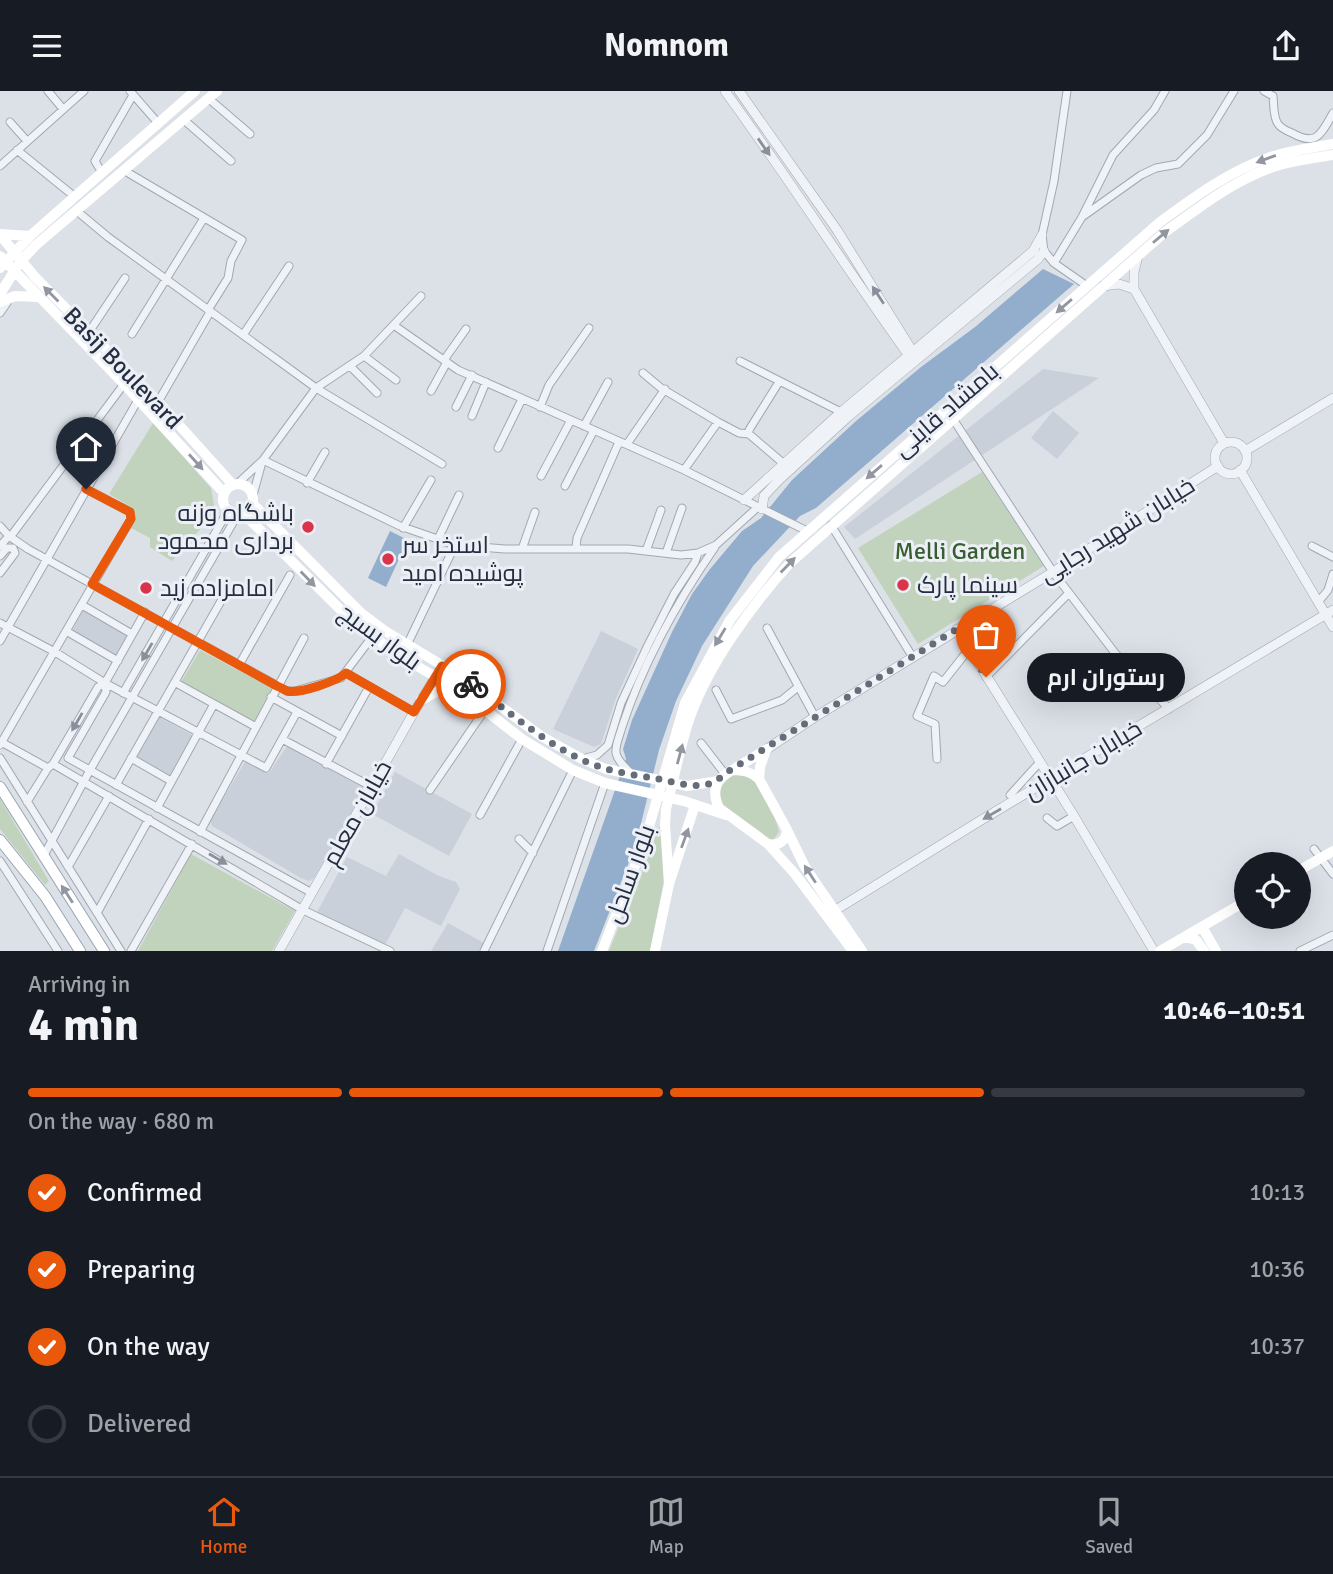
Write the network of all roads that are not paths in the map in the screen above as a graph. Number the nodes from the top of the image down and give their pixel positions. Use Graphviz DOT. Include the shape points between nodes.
graph roads {
  1 [pos="47,91"];
  2 [pos="84,91"];
  3 [pos="195,91"];
  4 [pos="725,91"];
  5 [pos="739,91"];
  6 [pos="1067,91"];
  7 [pos="1164,91"];
  8 [pos="1234,91"];
  9 [pos="1264,91"];
  10 [pos="132,93"];
  11 [pos="213,95"];
  12 [pos="63,109"];
  13 [pos="1333,113"];
  14 [pos="184,120"];
  15 [pos="10,122"];
  16 [pos="158,123"];
  17 [pos="250,134"];
  18 [pos="141,139"];
  19 [pos="27,141"];
  20 [pos="1333,144"];
  21 [pos="148,149"];
  22 [pos="17,150"];
  23 [pos="1333,155"];
  24 [pos="232,161"];
  25 [pos="0,166"];
  26 [pos="125,171"];
  27 [pos="102,173"];
  28 [pos="75,197"];
  29 [pos="78,212"];
  30 [pos="1082,217"];
  31 [pos="205,218"];
  32 [pos="0,234"];
  33 [pos="1042,235"];
  34 [pos="30,236"];
  35 [pos="36,246"];
  36 [pos="1044,251"];
  37 [pos="12,252"];
  38 [pos="1138,256"];
  39 [pos="1,262"];
  40 [pos="20,262"];
  41 [pos="1054,263"];
  42 [pos="289,266"];
  43 [pos="13,272"];
  44 [pos="35,277"];
  45 [pos="125,278"];
  46 [pos="166,279"];
  47 [pos="1087,286"];
  48 [pos="1104,286"];
  49 [pos="1134,289"];
  50 [pos="0,294"];
  51 [pos="421,296"];
  52 [pos="38,297"];
  53 [pos="4,302"];
  54 [pos="209,311"];
  55 [pos="0,313"];
  56 [pos="395,325"];
  57 [pos="589,328"];
  58 [pos="466,330"];
  59 [pos="89,333"];
  60 [pos="132,334"];
  61 [pos="243,335"];
  62 [pos="899,336"];
  63 [pos="926,342"];
  64 [pos="363,356"];
  65 [pos="913,358"];
  66 [pos="445,361"];
  67 [pos="740,361"];
  68 [pos="350,366"];
  69 [pos="895,368"];
  70 [pos="643,373"];
  71 [pos="996,373"];
  72 [pos="472,376"];
  73 [pos="396,380"];
  74 [pos="486,382"];
  75 [pos="608,382"];
  76 [pos="779,382"];
  77 [pos="124,384"];
  78 [pos="316,388"];
  79 [pos="665,389"];
  80 [pos="430,391"];
  81 [pos="377,393"];
  82 [pos="1333,398"];
  83 [pos="522,399"];
  84 [pos="138,400"];
  85 [pos="158,402"];
  86 [pos="456,407"];
  87 [pos="540,407"];
  88 [pos="841,412"];
  89 [pos="472,416"];
  90 [pos="953,419"];
  91 [pos="571,421"];
  92 [pos="718,422"];
  93 [pos="584,426"];
  94 [pos="594,431"];
  95 [pos="749,434"];
  96 [pos="623,443"];
  97 [pos="1224,443"];
  98 [pos="498,448"];
  99 [pos="1245,451"];
  100 [pos="325,452"];
  101 [pos="262,460"];
  102 [pos="442,464"];
  103 [pos="784,464"];
  104 [pos="1217,466"];
  105 [pos="684,470"];
  106 [pos="1240,470"];
  107 [pos="541,476"];
  108 [pos="431,480"];
  109 [pos="307,483"];
  110 [pos="235,484"];
  111 [pos="565,486"];
  112 [pos="86,489"];
  113 [pos="224,493"];
  114 [pos="458,495"];
  115 [pos="253,499"];
  116 [pos="744,500"];
  117 [pos="226,506"];
  118 [pos="682,508"];
  119 [pos="760,508"];
  120 [pos="661,510"];
  121 [pos="535,512"];
  122 [pos="240,513"];
  123 [pos="831,525"];
  124 [pos="0,526"];
  125 [pos="402,528"];
  126 [pos="807,531"];
  127 [pos="10,536"];
  128 [pos="438,539"];
  129 [pos="455,545"];
  130 [pos="716,545"];
  131 [pos="1312,546"];
  132 [pos="522,549"];
  133 [pos="576,549"];
  134 [pos="2,551"];
  135 [pos="646,551"];
  136 [pos="666,553"];
  137 [pos="698,553"];
  138 [pos="1333,557"];
  139 [pos="48,559"];
  140 [pos="1053,572"];
  141 [pos="0,573"];
  142 [pos="1333,574"];
  143 [pos="290,575"];
  144 [pos="92,584"];
  145 [pos="1069,593"];
  146 [pos="225,594"];
  147 [pos="1319,601"];
  148 [pos="82,605"];
  149 [pos="145,612"];
  150 [pos="1329,612"];
  151 [pos="164,622"];
  152 [pos="0,623"];
  153 [pos="8,627"];
  154 [pos="172,627"];
  155 [pos="1333,627"];
  156 [pos="767,628"];
  157 [pos="957,629"];
  158 [pos="66,631"];
  159 [pos="132,634"];
  160 [pos="372,637"];
  161 [pos="304,638"];
  162 [pos="0,641"];
  163 [pos="198,643"];
  164 [pos="407,645"];
  165 [pos="969,649"];
  166 [pos="55,652"];
  167 [pos="912,656"];
  168 [pos="118,661"];
  169 [pos="239,665"];
  170 [pos="442,666"];
  171 [pos="346,673"];
  172 [pos="436,676"];
  173 [pos="986,677"];
  174 [pos="104,683"];
  175 [pos="176,683"];
  176 [pos="277,686"];
  177 [pos="369,687"];
  178 [pos="798,687"];
  179 [pos="716,690"];
  180 [pos="462,692"];
  181 [pos="124,693"];
  182 [pos="271,697"];
  183 [pos="132,698"];
  184 [pos="421,700"];
  185 [pos="214,704"];
  186 [pos="1169,709"];
  187 [pos="158,711"];
  188 [pos="484,711"];
  189 [pos="297,712"];
  190 [pos="414,712"];
  191 [pos="815,717"];
  192 [pos="683,724"];
  193 [pos="256,727"];
  194 [pos="198,733"];
  195 [pos="342,736"];
  196 [pos="282,739"];
  197 [pos="522,739"];
  198 [pos="701,743"];
  199 [pos="2,744"];
  200 [pos="614,745"];
  201 [pos="767,749"];
  202 [pos="240,756"];
  203 [pos="0,758"];
  204 [pos="131,758"];
  205 [pos="582,759"];
  206 [pos="937,759"];
  207 [pos="1040,762"];
  208 [pos="326,764"];
  209 [pos="50,766"];
  210 [pos="90,770"];
  211 [pos="573,770"];
  212 [pos="633,774"];
  213 [pos="725,775"];
  214 [pos="759,779"];
  215 [pos="661,780"];
  216 [pos="1051,780"];
  217 [pos="171,781"];
  218 [pos="84,782"];
  219 [pos="604,783"];
  220 [pos="673,783"];
  221 [pos="116,785"];
  222 [pos="0,787"];
  223 [pos="372,787"];
  224 [pos="430,790"];
  225 [pos="1010,795"];
  226 [pos="109,796"];
  227 [pos="657,796"];
  228 [pos="669,799"];
  229 [pos="27,802"];
  230 [pos="695,805"];
  231 [pos="156,808"];
  232 [pos="480,815"];
  233 [pos="726,815"];
  234 [pos="1074,816"];
  235 [pos="1047,818"];
  236 [pos="149,819"];
  237 [pos="787,830"];
  238 [pos="200,832"];
  239 [pos="519,839"];
  240 [pos="0,840"];
  241 [pos="52,841"];
  242 [pos="191,844"];
  243 [pos="768,844"];
  244 [pos="1314,849"];
  245 [pos="1333,851"];
  246 [pos="533,853"];
  247 [pos="44,857"];
  248 [pos="1322,858"];
  249 [pos="0,861"];
  250 [pos="1311,864"];
  251 [pos="68,867"];
  252 [pos="1333,874"];
  253 [pos="291,883"];
  254 [pos="669,884"];
  255 [pos="312,893"];
  256 [pos="284,897"];
  257 [pos="1234,908"];
  258 [pos="303,910"];
  259 [pos="97,913"];
  260 [pos="831,914"];
  261 [pos="1202,927"];
  262 [pos="1333,935"];
  263 [pos="1184,937"];
  264 [pos="58,951"];
  265 [pos="80,951"];
  266 [pos="104,951"];
  267 [pos="121,951"];
  268 [pos="131,951"];
  269 [pos="279,951"];
  270 [pos="390,951"];
  271 [pos="484,951"];
  272 [pos="547,951"];
  273 [pos="602,951"];
  274 [pos="655,951"];
  275 [pos="853,951"];
  276 [pos="862,951"];
  277 [pos="1154,951"];
  278 [pos="1160,951"];
  279 [pos="1204,951"];
  280 [pos="1216,951"];
  281 [pos="1300,951"];
  1 -- 12 [label="street"];
  2 -- 12 [label="street"];
  3 -- 16 [label="main road"];
  4 -- 62 [label="street, one-way"];
  62 -- 5 [label="street, one-way" via="837,230"];
  6 -- 33 [label="street"];
  7 -- 30 [label="street" via="1154,110 1113,155"];
  8 -- 30 [label="street" via="1207,135 1178,164 1141,175"];
  9 -- 13 [label="street" via="1272,96 1279,126 1304,140 1322,133"];
  10 -- 16 [label="street"];
  10 -- 27 [label="street" via="95,162"];
  11 -- 14 [label="main road"];
  11 -- 17 [label="street"];
  12 -- 19 [label="street"];
  14 -- 21 [label="main road"];
  14 -- 24 [label="street"];
  15 -- 19 [label="street"];
  16 -- 18 [label="main road"];
  18 -- 21 [label="street"];
  18 -- 27 [label="main road"];
  19 -- 22 [label="street"];
  20 -- 47 [label="main road, بامشاد قاینی, one-way" via="1267,158 1202,192"];
  21 -- 26 [label="main road"];
  22 -- 25 [label="street"];
  22 -- 28 [label="street"];
  38 -- 23 [label="main road, بامشاد قاینی, one-way" via="1211,199 1258,173"];
  26 -- 29 [label="main road"];
  26 -- 31 [label="street"];
  27 -- 28 [label="main road"];
  28 -- 34 [label="main road"];
  29 -- 35 [label="main road"];
  29 -- 46 [label="street"];
  30 -- 41 [label="street"];
  31 -- 46 [label="street"];
  31 -- 54 [label="street" via="242,240"];
  32 -- 34 [label="main road"];
  32 -- 37 [label="main road, Basij Boulevard"];
  33 -- 36 [label="street"];
  33 -- 63 [label="street" via="1033,251"];
  34 -- 37 [label="main road"];
  35 -- 40 [label="main road"];
  35 -- 44 [label="main road"];
  36 -- 41 [label="street"];
  36 -- 65 [label="street"];
  37 -- 39 [label="main road"];
  37 -- 40 [label="main road, Basij Boulevard"];
  38 -- 48 [label="main road, بامشاد قاینی"];
  38 -- 49 [label="street"];
  39 -- 43 [label="main road"];
  40 -- 43 [label="main road"];
  40 -- 44 [label="main road, Basij Boulevard"];
  41 -- 47 [label="street"];
  42 -- 61 [label="street"];
  43 -- 50 [label="main road"];
  43 -- 52 [label="main road"];
  59 -- 44 [label="main road, Basij Boulevard, one-way"];
  45 -- 59 [label="street"];
  46 -- 54 [label="street"];
  46 -- 60 [label="street"];
  47 -- 71 [label="main road, بامشاد قاینی, one-way"];
  48 -- 49 [label="street"];
  48 -- 71 [label="main road, بامشاد قاینی"];
  49 -- 97 [label="street"];
  51 -- 56 [label="street"];
  52 -- 53 [label="main road" via="15,296"];
  52 -- 77 [label="main road"];
  53 -- 55 [label="street"];
  54 -- 61 [label="street"];
  54 -- 85 [label="street"];
  56 -- 64 [label="street"];
  56 -- 66 [label="street"];
  57 -- 87 [label="street" via="549,385"];
  58 -- 66 [label="street"];
  59 -- 85 [label="main road, Basij Boulevard"];
  61 -- 78 [label="street"];
  62 -- 63 [label="street"];
  62 -- 65 [label="street"];
  62 -- 69 [label="street"];
  63 -- 65 [label="street"];
  64 -- 68 [label="street"];
  64 -- 73 [label="street"];
  65 -- 69 [label="street"];
  65 -- 119 [label="street" via="779,479"];
  66 -- 72 [label="street"];
  66 -- 80 [label="street"];
  67 -- 76 [label="street"];
  68 -- 78 [label="street"];
  68 -- 81 [label="street"];
  69 -- 88 [label="street"];
  70 -- 79 [label="street"];
  71 -- 90 [label="main road, بامشاد قاینی"];
  71 -- 126 [label="main road, بامشاد قاینی, one-way"];
  72 -- 74 [label="street"];
  72 -- 86 [label="street"];
  74 -- 83 [label="street"];
  74 -- 89 [label="street"];
  75 -- 93 [label="street"];
  76 -- 88 [label="street"];
  76 -- 95 [label="street"];
  77 -- 84 [label="main road"];
  77 -- 127 [label="street"];
  78 -- 101 [label="street"];
  78 -- 102 [label="street"];
  79 -- 92 [label="street"];
  79 -- 96 [label="street"];
  82 -- 99 [label="street"];
  83 -- 87 [label="street"];
  83 -- 98 [label="street"];
  84 -- 112 [label="street"];
  84 -- 113 [label="main road, one-way"];
  85 -- 110 [label="main road, Basij Boulevard"];
  87 -- 91 [label="street"];
  88 -- 103 [label="street"];
  90 -- 123 [label="main road, بامشاد قاینی"];
  90 -- 140 [label="street"];
  91 -- 93 [label="street"];
  91 -- 107 [label="street"];
  92 -- 95 [label="street"];
  92 -- 105 [label="street"];
  93 -- 94 [label="street"];
  94 -- 96 [label="street"];
  94 -- 111 [label="street"];
  95 -- 103 [label="street"];
  96 -- 105 [label="street"];
  96 -- 133 [label="street" via="577,538"];
  97 -- 99 [label="street" via="1237,443"];
  97 -- 104 [label="street" via="1215,453"];
  99 -- 106 [label="street" via="1246,463"];
  100 -- 109 [label="street"];
  101 -- 109 [label="street"];
  101 -- 110 [label="street"];
  101 -- 115 [label="street"];
  103 -- 116 [label="street"];
  104 -- 106 [label="street" via="1226,473"];
  104 -- 140 [label="street, خیابان شهید رجایی"];
  105 -- 116 [label="street"];
  106 -- 147 [label="street"];
  108 -- 125 [label="street"];
  109 -- 125 [label="street"];
  110 -- 113 [label="main road"];
  110 -- 115 [label="main road" via="248,487"];
  112 -- 139 [label="street"];
  112 -- 144 [label="street" via="130,512 131,519"];
  113 -- 117 [label="main road"];
  114 -- 128 [label="street"];
  115 -- 122 [label="main road"];
  115 -- 164 [label="main road" via="361,613"];
  116 -- 119 [label="street"];
  117 -- 122 [label="main road"];
  117 -- 151 [label="street" via="225,516"];
  118 -- 136 [label="street"];
  119 -- 126 [label="street"];
  119 -- 130 [label="street"];
  120 -- 135 [label="street"];
  121 -- 132 [label="street"];
  122 -- 154 [label="street"];
  122 -- 160 [label="main road, بلوار بسیج, one-way"];
  123 -- 167 [label="street"];
  192 -- 123 [label="main road, بامشاد قاینی, one-way" via="761,594"];
  124 -- 127 [label="street"];
  125 -- 128 [label="street"];
  126 -- 192 [label="main road, بامشاد قاینی, one-way" via="779,557 730,620 685,703"];
  127 -- 134 [label="street"];
  127 -- 139 [label="street"];
  128 -- 129 [label="street"];
  129 -- 132 [label="street"];
  129 -- 164 [label="street"];
  130 -- 137 [label="street"];
  130 -- 200 [label="street" via="659,640"];
  131 -- 138 [label="street"];
  132 -- 133 [label="street"];
  133 -- 135 [label="street"];
  134 -- 141 [label="street" via="12,547 15,553"];
  135 -- 136 [label="street"];
  136 -- 137 [label="street"];
  137 -- 200 [label="street" via="621,703"];
  139 -- 144 [label="street"];
  139 -- 153 [label="street"];
  140 -- 145 [label="street"];
  140 -- 157 [label="street, خیابان شهید رجایی"];
  142 -- 147 [label="street"];
  143 -- 169 [label="street"];
  144 -- 148 [label="street"];
  144 -- 149 [label="street"];
  145 -- 173 [label="street"];
  145 -- 186 [label="street" via="1115,653"];
  146 -- 163 [label="street"];
  147 -- 150 [label="street"];
  148 -- 158 [label="street"];
  148 -- 159 [label="street"];
  149 -- 151 [label="street"];
  149 -- 159 [label="street"];
  150 -- 155 [label="street"];
  150 -- 186 [label="street, خیابان جانبازان"];
  151 -- 154 [label="street"];
  151 -- 181 [label="street, one-way"];
  152 -- 153 [label="street"];
  153 -- 162 [label="street"];
  153 -- 166 [label="street"];
  154 -- 163 [label="street"];
  154 -- 183 [label="street"];
  156 -- 178 [label="street"];
  157 -- 165 [label="street"];
  157 -- 167 [label="street, خیابان شهید رجایی"];
  158 -- 166 [label="street"];
  158 -- 168 [label="street"];
  159 -- 168 [label="street"];
  160 -- 171 [label="street"];
  160 -- 172 [label="main road, بلوار بسیج"];
  161 -- 176 [label="street"];
  163 -- 169 [label="street"];
  163 -- 175 [label="street"];
  164 -- 170 [label="main road"];
  165 -- 173 [label="street"];
  165 -- 206 [label="street" via="943,682 934,676 917,716 935,724"];
  166 -- 174 [label="street"];
  166 -- 199 [label="street"];
  167 -- 191 [label="street, خیابان شهید رجایی"];
  168 -- 174 [label="street"];
  169 -- 176 [label="street"];
  170 -- 172 [label="street, خیابان معلم"];
  170 -- 205 [label="main road" via="541,736"];
  171 -- 176 [label="street" via="335,681 295,691"];
  171 -- 177 [label="street"];
  172 -- 180 [label="main road, بلوار بسیج"];
  172 -- 184 [label="street, خیابان معلم"];
  173 -- 207 [label="street"];
  174 -- 181 [label="street"];
  174 -- 209 [label="street, one-way"];
  174 -- 210 [label="street" via="106,691 68,758"];
  175 -- 185 [label="street"];
  175 -- 187 [label="street"];
  176 -- 182 [label="street"];
  177 -- 190 [label="street"];
  177 -- 195 [label="street"];
  178 -- 179 [label="street" via="782,700 731,719"];
  178 -- 191 [label="street"];
  180 -- 184 [label="main road" via="443,690"];
  180 -- 188 [label="main road, بلوار بسیج"];
  181 -- 183 [label="street"];
  182 -- 189 [label="street"];
  182 -- 193 [label="street"];
  183 -- 187 [label="street"];
  183 -- 210 [label="street"];
  184 -- 190 [label="street, خیابان معلم"];
  185 -- 193 [label="street"];
  185 -- 194 [label="street"];
  186 -- 216 [label="street, خیابان جانبازان"];
  187 -- 194 [label="street"];
  187 -- 204 [label="street"];
  188 -- 197 [label="main road, بلوار بسیج"];
  188 -- 224 [label="street"];
  189 -- 195 [label="street"];
  189 -- 196 [label="street"];
  190 -- 223 [label="street, خیابان معلم"];
  191 -- 201 [label="street, خیابان شهید رجایی"];
  192 -- 215 [label="main road, بامشاد قاینی"];
  220 -- 192 [label="main road, بامشاد قاینی, one-way"];
  193 -- 202 [label="street"];
  194 -- 202 [label="street"];
  194 -- 217 [label="street"];
  195 -- 208 [label="street"];
  196 -- 202 [label="street" via="266,768"];
  196 -- 208 [label="street"];
  197 -- 211 [label="main road, بلوار بسیج"];
  197 -- 232 [label="street"];
  198 -- 213 [label="street"];
  199 -- 209 [label="street"];
  200 -- 205 [label="street"];
  200 -- 212 [label="street" via="619,760"];
  201 -- 213 [label="main road"];
  201 -- 214 [label="main road"];
  202 -- 238 [label="street"];
  203 -- 229 [label="street"];
  204 -- 217 [label="street"];
  204 -- 221 [label="street"];
  205 -- 212 [label="main road"];
  207 -- 216 [label="street"];
  207 -- 225 [label="street"];
  208 -- 223 [label="street"];
  209 -- 218 [label="street"];
  209 -- 229 [label="street"];
  210 -- 218 [label="street"];
  210 -- 221 [label="street"];
  211 -- 219 [label="main road, بلوار بسیج"];
  211 -- 246 [label="street"];
  212 -- 215 [label="main road"];
  213 -- 214 [label="main road" via="743,770"];
  213 -- 220 [label="main road" via="687,786"];
  213 -- 233 [label="main road" via="715,799"];
  214 -- 237 [label="main road"];
  215 -- 220 [label="main road"];
  215 -- 227 [label="main road, بلوار ساحل"];
  216 -- 234 [label="street"];
  216 -- 260 [label="street, خیابان جانبازان, one-way"];
  217 -- 231 [label="street"];
  218 -- 226 [label="street"];
  218 -- 241 [label="street"];
  219 -- 227 [label="main road"];
  219 -- 272 [label="street"];
  220 -- 228 [label="main road, بلوار ساحل"];
  221 -- 231 [label="street"];
  222 -- 247 [label="main road"];
  223 -- 255 [label="street, خیابان معلم"];
  226 -- 236 [label="street"];
  226 -- 251 [label="street"];
  227 -- 228 [label="main road"];
  227 -- 273 [label="main road, بلوار ساحل"];
  228 -- 230 [label="main road"];
  228 -- 254 [label="main road, بلوار ساحل" via="665,825"];
  229 -- 241 [label="street"];
  230 -- 233 [label="main road"];
  254 -- 230 [label="main road, بلوار ساحل, one-way"];
  231 -- 238 [label="street"];
  233 -- 243 [label="main road"];
  234 -- 235 [label="street" via="1057,826"];
  234 -- 277 [label="street"];
  236 -- 242 [label="street"];
  236 -- 259 [label="street"];
  237 -- 243 [label="main road" via="783,840"];
  260 -- 237 [label="main road, one-way"];
  238 -- 253 [label="street"];
  239 -- 246 [label="street"];
  240 -- 265 [label="main road" via="45,896"];
  241 -- 247 [label="street"];
  241 -- 251 [label="street"];
  242 -- 256 [label="street, one-way"];
  242 -- 268 [label="street"];
  243 -- 260 [label="main road"];
  244 -- 248 [label="street"];
  245 -- 248 [label="main road"];
  246 -- 271 [label="street"];
  266 -- 247 [label="main road, one-way"];
  248 -- 250 [label="main road"];
  248 -- 252 [label="street"];
  249 -- 264 [label="street"];
  251 -- 259 [label="street"];
  253 -- 255 [label="street"];
  253 -- 256 [label="street"];
  254 -- 274 [label="main road, بلوار ساحل"];
  255 -- 258 [label="street, خیابان معلم"];
  256 -- 258 [label="street"];
  257 -- 261 [label="main road"];
  258 -- 269 [label="street, خیابان معلم"];
  258 -- 270 [label="street"];
  259 -- 267 [label="street"];
  260 -- 275 [label="main road"];
  260 -- 276 [label="main road"];
  261 -- 263 [label="main road"];
  261 -- 280 [label="main road"];
  262 -- 281 [label="street"];
  263 -- 278 [label="main road"];
  263 -- 279 [label="main road" via="1195,940"];
}
